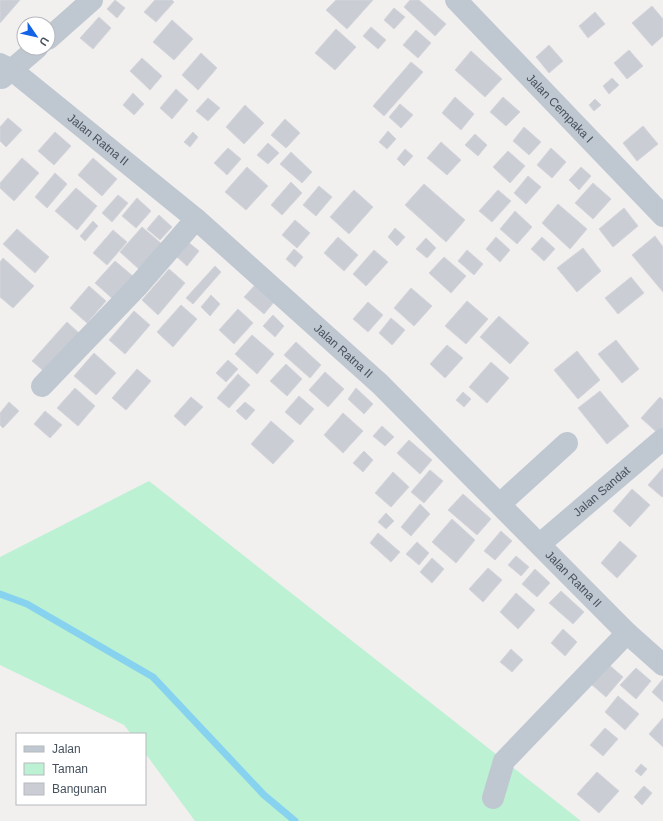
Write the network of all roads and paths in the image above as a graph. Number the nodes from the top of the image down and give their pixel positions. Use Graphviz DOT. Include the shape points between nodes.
graph roads {
  1 [pos="92,0"];
  2 [pos="456,0"];
  3 [pos="56,32"];
  4 [pos="26,56"];
  5 [pos="4,71"];
  6 [pos="663,216"];
  7 [pos="196,219"];
  8 [pos="42,386"];
  9 [pos="663,439"];
  10 [pos="567,443"];
  11 [pos="500,504"];
  12 [pos="540,544"];
  13 [pos="627,632"];
  14 [pos="663,665"];
  15 [pos="493,798"];
  1 -- 3 [label="street"];
  2 -- 6 [label="street, Jalan Cempaka I"];
  4 -- 5 [label="street"];
  5 -- 7 [label="street, Jalan Ratna II"];
  7 -- 8 [label="street" via="137,287"];
  7 -- 11 [label="street, Jalan Ratna II" via="380,384"];
  9 -- 12 [label="street, Jalan Sandat"];
  10 -- 11 [label="street"];
  11 -- 12 [label="street, Jalan Ratna II"];
  12 -- 13 [label="street, Jalan Ratna II"];
  13 -- 14 [label="street, Jalan Ratna II"];
  13 -- 15 [label="street" via="504,761"];
}
